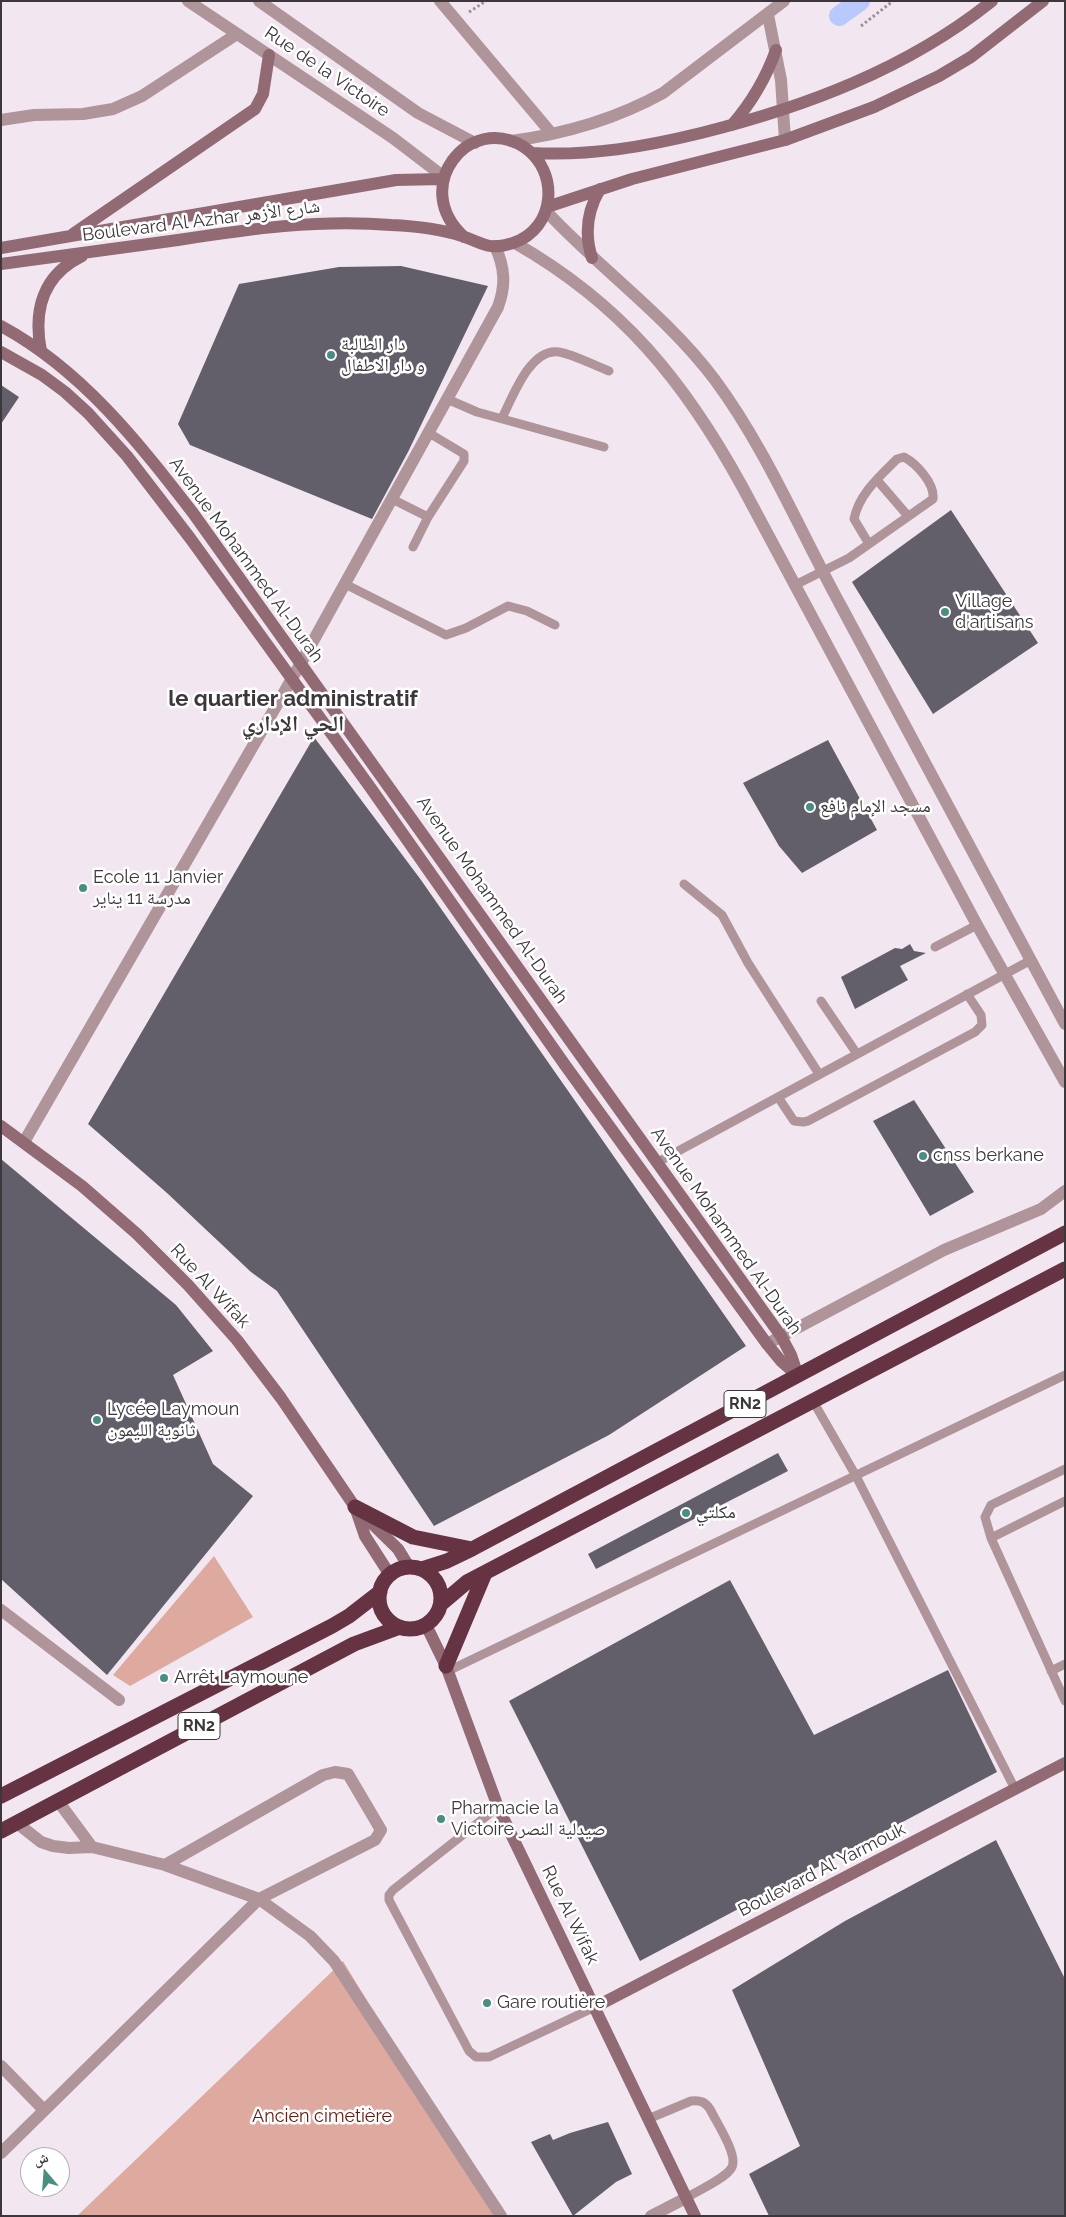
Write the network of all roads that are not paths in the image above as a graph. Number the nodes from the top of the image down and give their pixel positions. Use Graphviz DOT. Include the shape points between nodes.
graph roads {
  1 [pos="188,1"];
  2 [pos="259,1"];
  3 [pos="440,1"];
  4 [pos="784,1"];
  5 [pos="992,1"];
  6 [pos="1043,1"];
  7 [pos="768,14"];
  8 [pos="237,34"];
  9 [pos="776,50"];
  10 [pos="269,55"];
  11 [pos="784,110"];
  12 [pos="1,120"];
  13 [pos="731,125"];
  14 [pos="552,134"];
  15 [pos="786,140"];
  16 [pos="511,141"];
  17 [pos="475,143"];
  18 [pos="532,154"];
  19 [pos="443,178"];
  20 [pos="600,189"];
  21 [pos="547,209"];
  22 [pos="70,237"];
  23 [pos="464,237"];
  24 [pos="515,242"];
  25 [pos="495,246"];
  26 [pos="1,248"];
  27 [pos="90,252"];
  28 [pos="592,258"];
  29 [pos="1,264"];
  30 [pos="1,326"];
  31 [pos="41,350"];
  32 [pos="1,352"];
  33 [pos="609,371"];
  34 [pos="447,399"];
  35 [pos="502,418"];
  36 [pos="429,433"];
  37 [pos="604,447"];
  38 [pos="877,480"];
  39 [pos="392,499"];
  40 [pos="908,516"];
  41 [pos="428,517"];
  42 [pos="869,544"];
  43 [pos="413,547"];
  44 [pos="822,571"];
  45 [pos="345,584"];
  46 [pos="795,585"];
  47 [pos="555,625"];
  48 [pos="301,663"];
  49 [pos="291,680"];
  50 [pos="684,884"];
  51 [pos="977,925"];
  52 [pos="935,947"];
  53 [pos="1031,960"];
  54 [pos="1004,974"];
  55 [pos="967,994"];
  56 [pos="821,1000"];
  57 [pos="1065,1024"];
  58 [pos="857,1054"];
  59 [pos="819,1074"];
  60 [pos="1065,1082"];
  61 [pos="778,1097"];
  62 [pos="1,1126"];
  63 [pos="24,1142"];
  64 [pos="658,1162"];
  65 [pos="643,1172"];
  66 [pos="1065,1191"];
  67 [pos="1065,1233"];
  68 [pos="1065,1269"];
  69 [pos="781,1336"];
  70 [pos="767,1344"];
  71 [pos="798,1376"];
  72 [pos="1065,1376"];
  73 [pos="813,1401"];
  74 [pos="1065,1469"];
  75 [pos="856,1476"];
  76 [pos="1065,1501"];
  77 [pos="354,1508"];
  78 [pos="991,1538"];
  79 [pos="472,1549"];
  80 [pos="416,1568"];
  81 [pos="485,1573"];
  82 [pos="390,1575"];
  83 [pos="380,1592"];
  84 [pos="441,1604"];
  85 [pos="1,1610"];
  86 [pos="426,1625"];
  87 [pos="400,1627"];
  88 [pos="1065,1664"];
  89 [pos="447,1668"];
  90 [pos="1051,1671"];
  91 [pos="119,1700"];
  92 [pos="1065,1701"];
  93 [pos="1065,1763"];
  94 [pos="1015,1789"];
  95 [pos="1,1796"];
  96 [pos="58,1801"];
  97 [pos="498,1808"];
  98 [pos="17,1823"];
  99 [pos="1,1831"];
  100 [pos="92,1847"];
  101 [pos="165,1865"];
  102 [pos="259,1899"];
  103 [pos="594,2008"];
  104 [pos="1,2066"];
  105 [pos="44,2110"];
  106 [pos="648,2119"];
  107 [pos="1,2153"];
  108 [pos="686,2198"];
  109 [pos="501,2216"];
  110 [pos="651,2216"];
  111 [pos="695,2216"];
  1 -- 8 [label="street, Rue de la Victoire"];
  2 -- 17 [label="street, Rue de la Victoire" via="418,113"];
  3 -- 14 [label="street"];
  4 -- 7 [label="street"];
  5 -- 11 [label="street" via="952,31 887,67"];
  6 -- 15 [label="street" via="939,76 874,108"];
  7 -- 9 [label="street"];
  7 -- 14 [label="street" via="663,93 620,114"];
  8 -- 10 [label="street, Rue de la Victoire"];
  8 -- 12 [label="street" via="142,96 113,109"];
  9 -- 11 [label="street"];
  9 -- 13 [label="street" via="753,98"];
  10 -- 19 [label="street, Rue de la Victoire" via="393,138"];
  10 -- 22 [label="street" via="263,94 255,109"];
  11 -- 13 [label="street"];
  11 -- 15 [label="street"];
  13 -- 18 [label="street" via="610,152"];
  14 -- 16 [label="street"];
  15 -- 20 [label="street"];
  16 -- 17 [label="street"];
  16 -- 18 [label="street"];
  17 -- 19 [label="street" via="455,156"];
  18 -- 21 [label="street" via="547,178"];
  19 -- 22 [label="street, Boulevard Al Azhar شارع الأزهر" via="396,180"];
  19 -- 23 [label="street" via="442,205"];
  20 -- 21 [label="street"];
  20 -- 28 [label="street" via="588,223 588,247"];
  21 -- 24 [label="street" via="534,230"];
  21 -- 28 [label="street"];
  22 -- 26 [label="street, Boulevard Al Azhar شارع الأزهر"];
  23 -- 25 [label="street"];
  23 -- 27 [label="street, Boulevard Al Azhar شارع الأزهر" via="398,225 313,223"];
  24 -- 25 [label="street"];
  24 -- 46 [label="street" via="568,276 660,360 710,430"];
  25 -- 34 [label="street" via="504,270 502,295"];
  27 -- 29 [label="street, Boulevard Al Azhar شارع الأزهر"];
  27 -- 31 [label="street" via="72,261 45,292 37,331"];
  28 -- 44 [label="street" via="667,324 714,380 755,441"];
  30 -- 31 [label="street, Avenue Mohammed Al-Durah"];
  31 -- 48 [label="street, Avenue Mohammed Al-Durah" via="102,403 143,450 199,521"];
  32 -- 49 [label="street, Avenue Mohammed Al-Durah" via="65,392 88,412 127,456"];
  33 -- 35 [label="lane" via="557,351 543,355 533,361"];
  34 -- 35 [label="lane"];
  34 -- 36 [label="street"];
  35 -- 37 [label="lane"];
  36 -- 39 [label="street"];
  36 -- 41 [label="lane" via="464,454 464,461"];
  38 -- 40 [label="lane"];
  38 -- 40 [label="lane" via="897,459 904,457 928,480 934,492 933,499"];
  38 -- 42 [label="lane" via="864,493 854,519"];
  39 -- 41 [label="lane"];
  39 -- 45 [label="street"];
  40 -- 42 [label="lane"];
  41 -- 43 [label="lane"];
  42 -- 44 [label="lane"];
  44 -- 46 [label="lane"];
  44 -- 53 [label="street"];
  45 -- 47 [label="lane" via="446,635 508,606"];
  45 -- 48 [label="street"];
  46 -- 51 [label="street"];
  48 -- 49 [label="street"];
  48 -- 64 [label="street, Avenue Mohammed Al-Durah"];
  49 -- 63 [label="street"];
  49 -- 65 [label="street, Avenue Mohammed Al-Durah"];
  50 -- 59 [label="lane" via="722,915 748,963"];
  51 -- 52 [label="lane"];
  51 -- 54 [label="street"];
  53 -- 54 [label="lane"];
  53 -- 57 [label="street"];
  54 -- 55 [label="lane"];
  54 -- 60 [label="street"];
  55 -- 58 [label="lane"];
  55 -- 61 [label="lane" via="983,1020 975,1032 808,1121 794,1121"];
  56 -- 58 [label="lane"];
  58 -- 59 [label="lane"];
  59 -- 61 [label="lane"];
  61 -- 64 [label="lane"];
  62 -- 63 [label="street, Rue Al Wifak"];
  63 -- 77 [label="street, Rue Al Wifak" via="82,1186 188,1285 281,1398"];
  64 -- 65 [label="street"];
  64 -- 69 [label="street, Avenue Mohammed Al-Durah"];
  65 -- 70 [label="street, Avenue Mohammed Al-Durah"];
  66 -- 69 [label="street" via="1041,1209 944,1250"];
  67 -- 71 [label="highway, RN2"];
  68 -- 73 [label="highway, RN2"];
  69 -- 70 [label="street"];
  69 -- 71 [label="street, Avenue Mohammed Al-Durah"];
  70 -- 71 [label="street, Avenue Mohammed Al-Durah"];
  71 -- 79 [label="highway, RN2"];
  72 -- 75 [label="lane"];
  73 -- 75 [label="lane"];
  73 -- 81 [label="highway, RN2"];
  74 -- 78 [label="lane" via="991,1505 985,1517"];
  75 -- 89 [label="lane"];
  75 -- 94 [label="lane"];
  76 -- 78 [label="lane"];
  77 -- 79 [label="highway" via="413,1537"];
  77 -- 80 [label="street, Rue Al Wifak"];
  77 -- 82 [label="street, Rue Al Wifak" via="365,1536"];
  78 -- 90 [label="lane"];
  79 -- 80 [label="highway, RN2" via="447,1561"];
  80 -- 82 [label="highway, RN2"];
  80 -- 84 [label="highway" via="431,1575 438,1583"];
  81 -- 84 [label="highway, RN2" via="460,1587"];
  81 -- 89 [label="highway"];
  82 -- 83 [label="highway, RN2"];
  83 -- 87 [label="highway" via="381,1609 392,1623"];
  83 -- 95 [label="highway, RN2" via="332,1626"];
  84 -- 86 [label="highway, RN2"];
  85 -- 91 [label="street"];
  86 -- 87 [label="highway, RN2" via="408,1629"];
  86 -- 89 [label="street, Rue Al Wifak"];
  87 -- 96 [label="highway, RN2" via="354,1644"];
  88 -- 90 [label="lane"];
  89 -- 97 [label="street, Rue Al Wifak"];
  90 -- 92 [label="lane"];
  93 -- 94 [label="street, Boulevard Al Yarmouk"];
  94 -- 103 [label="street, Boulevard Al Yarmouk"];
  96 -- 98 [label="highway, RN2"];
  96 -- 100 [label="street"];
  97 -- 103 [label="street, Rue Al Wifak"];
  97 -- 103 [label="lane" via="393,1890 389,1900 469,2051 476,2057 489,2057"];
  98 -- 99 [label="highway, RN2"];
  98 -- 100 [label="street" via="42,1842 53,1846"];
  100 -- 101 [label="street"];
  101 -- 102 [label="street"];
  101 -- 102 [label="street" via="323,1775 335,1772 348,1774 381,1830 379,1836"];
  102 -- 105 [label="street"];
  102 -- 109 [label="street" via="310,1936 334,1961"];
  103 -- 106 [label="street, Rue Al Wifak"];
  104 -- 105 [label="street"];
  105 -- 107 [label="street"];
  106 -- 108 [label="street, Rue Al Wifak"];
  106 -- 108 [label="lane" via="699,2100 710,2109 731,2150 732,2167 726,2174"];
  108 -- 110 [label="street"];
  108 -- 111 [label="street, Rue Al Wifak"];
}
